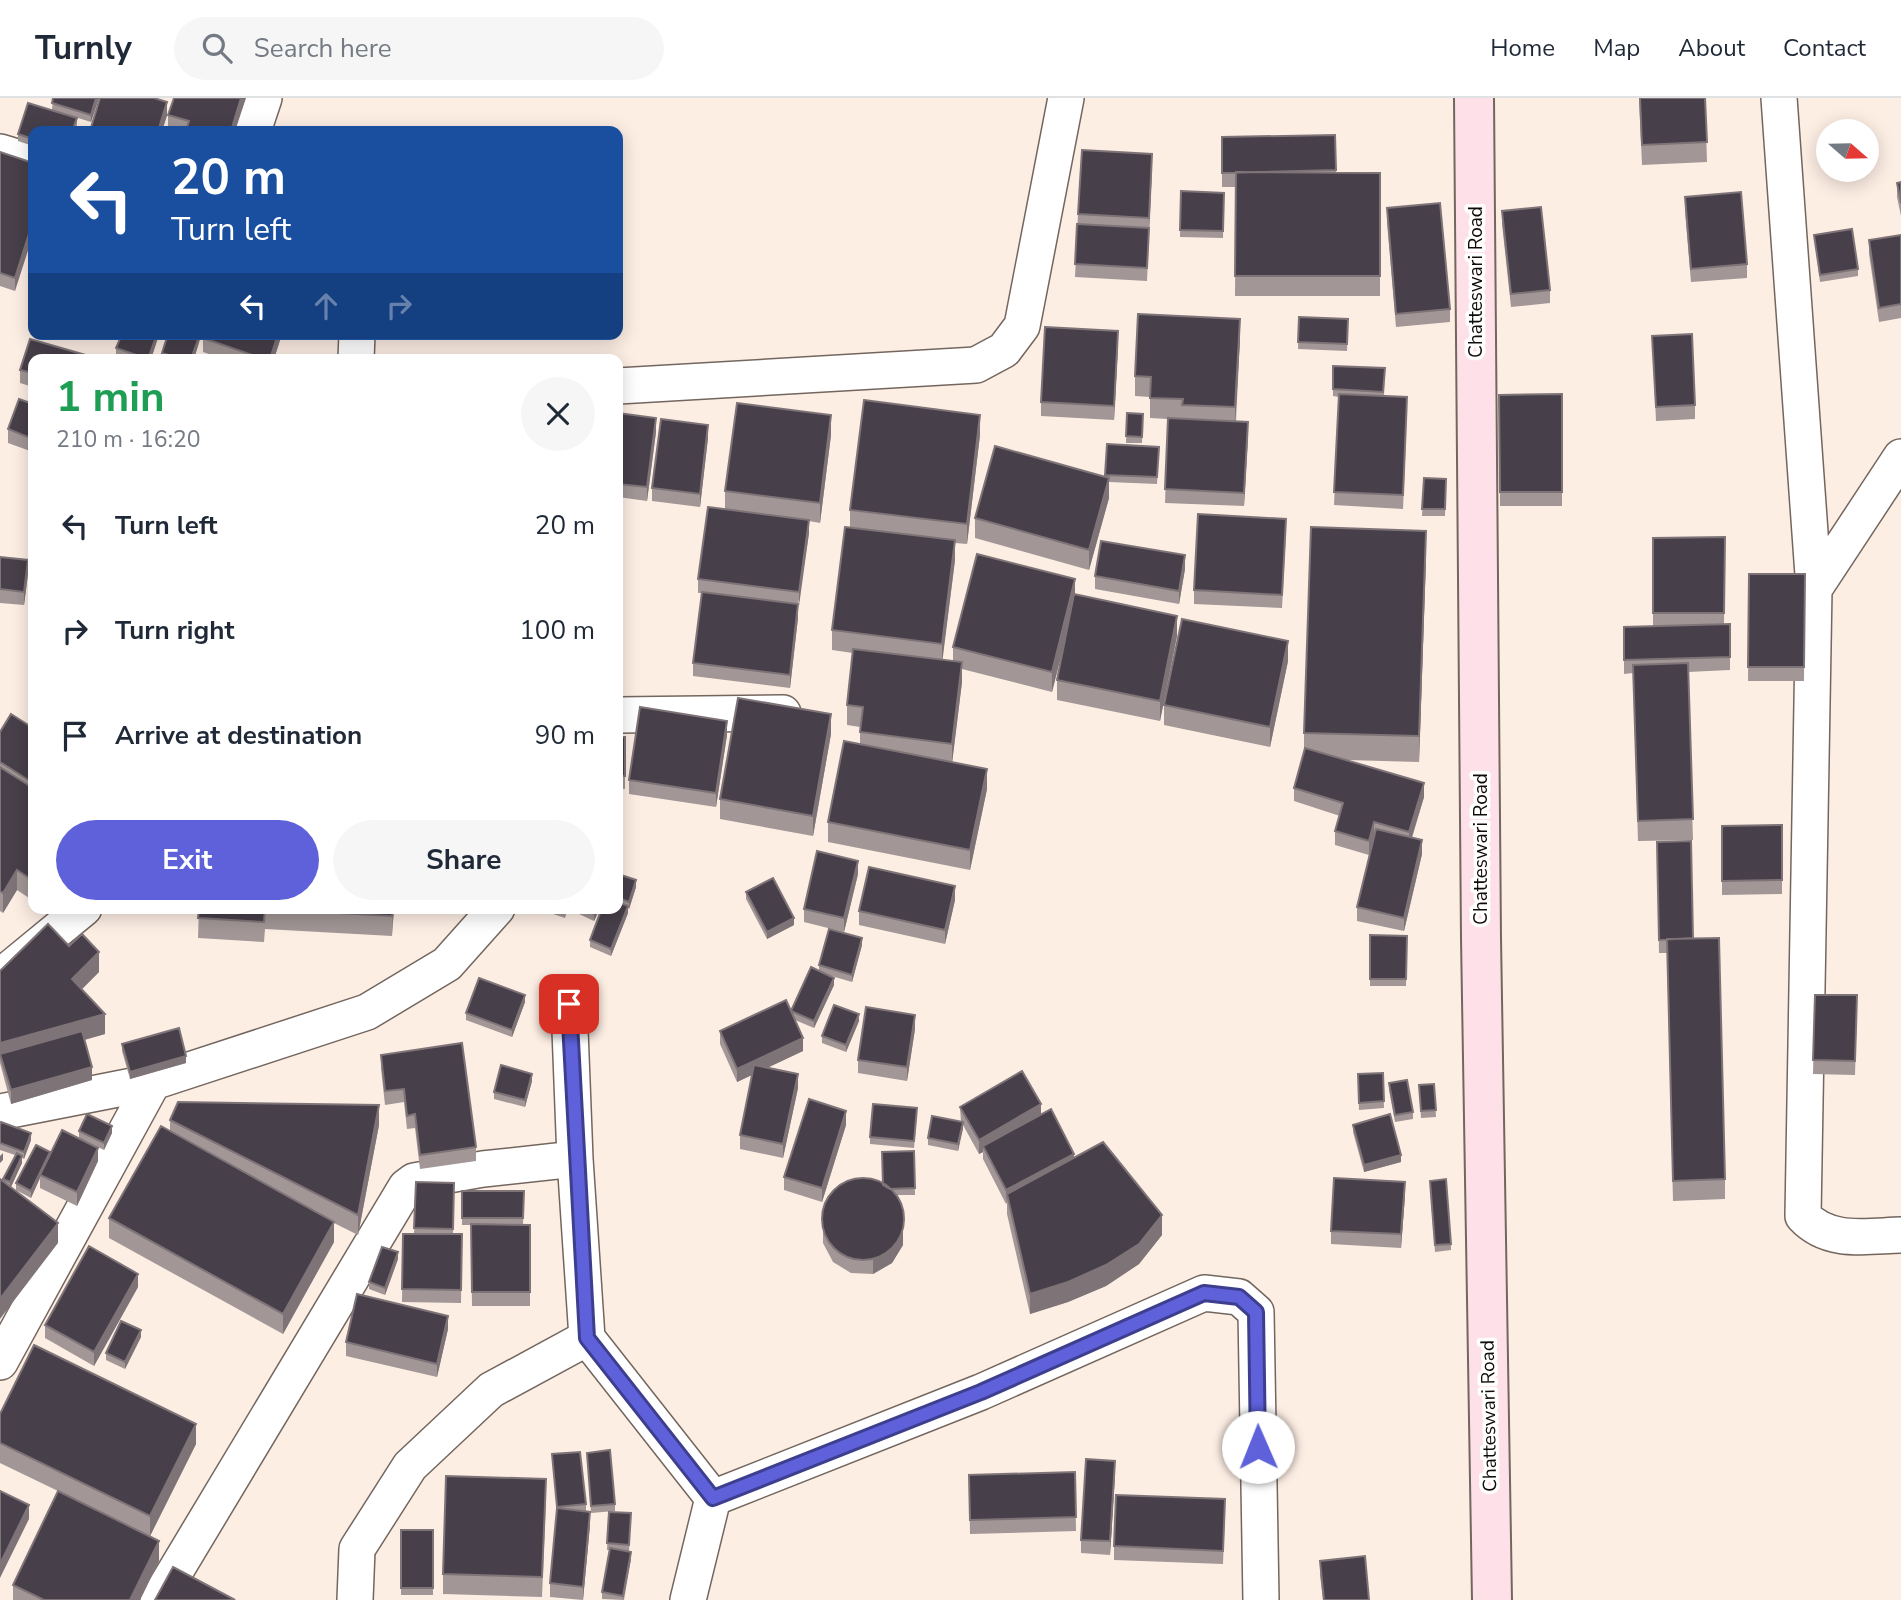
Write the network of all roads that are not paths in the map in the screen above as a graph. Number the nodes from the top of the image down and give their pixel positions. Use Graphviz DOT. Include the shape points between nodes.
graph roads {
  1 [pos="264,98"];
  2 [pos="1066,98"];
  3 [pos="1474,98"];
  4 [pos="1779,98"];
  5 [pos="255,126"];
  6 [pos="0,152"];
  7 [pos="28,160"];
  8 [pos="623,386"];
  9 [pos="1901,457"];
  10 [pos="1814,589"];
  11 [pos="783,713"];
  12 [pos="623,715"];
  13 [pos="77,914"];
  14 [pos="492,914"];
  15 [pos="0,977"];
  16 [pos="569,1004"];
  17 [pos="153,1082"];
  18 [pos="0,1112"];
  19 [pos="575,1159"];
  20 [pos="1901,1235"];
  21 [pos="587,1338"];
  22 [pos="0,1362"];
  23 [pos="713,1498"];
  24 [pos="158,1600"];
  25 [pos="355,1600"];
  26 [pos="688,1600"];
  27 [pos="1261,1600"];
  28 [pos="1492,1600"];
  1 -- 5 [label="street"];
  2 -- 8 [label="street" via="1022,327 1003,350 976,365"];
  3 -- 28 [label="main road, Chatteswari Road"];
  4 -- 10 [label="street"];
  6 -- 7 [label="street"];
  9 -- 10 [label="street"];
  10 -- 20 [label="street" via="1803,1216 1816,1230 1840,1237"];
  11 -- 12 [label="street"];
  13 -- 15 [label="street"];
  14 -- 17 [label="street" via="447,964 367,1012"];
  16 -- 19 [label="street"];
  17 -- 18 [label="street"];
  17 -- 22 [label="street"];
  19 -- 21 [label="street"];
  19 -- 24 [label="street" via="483,1169 414,1181 407,1187"];
  21 -- 23 [label="street"];
  21 -- 25 [label="street" via="491,1390 410,1466 357,1549"];
  23 -- 26 [label="street"];
  23 -- 27 [label="street" via="981,1392 1204,1293 1239,1297 1256,1312"];
}
